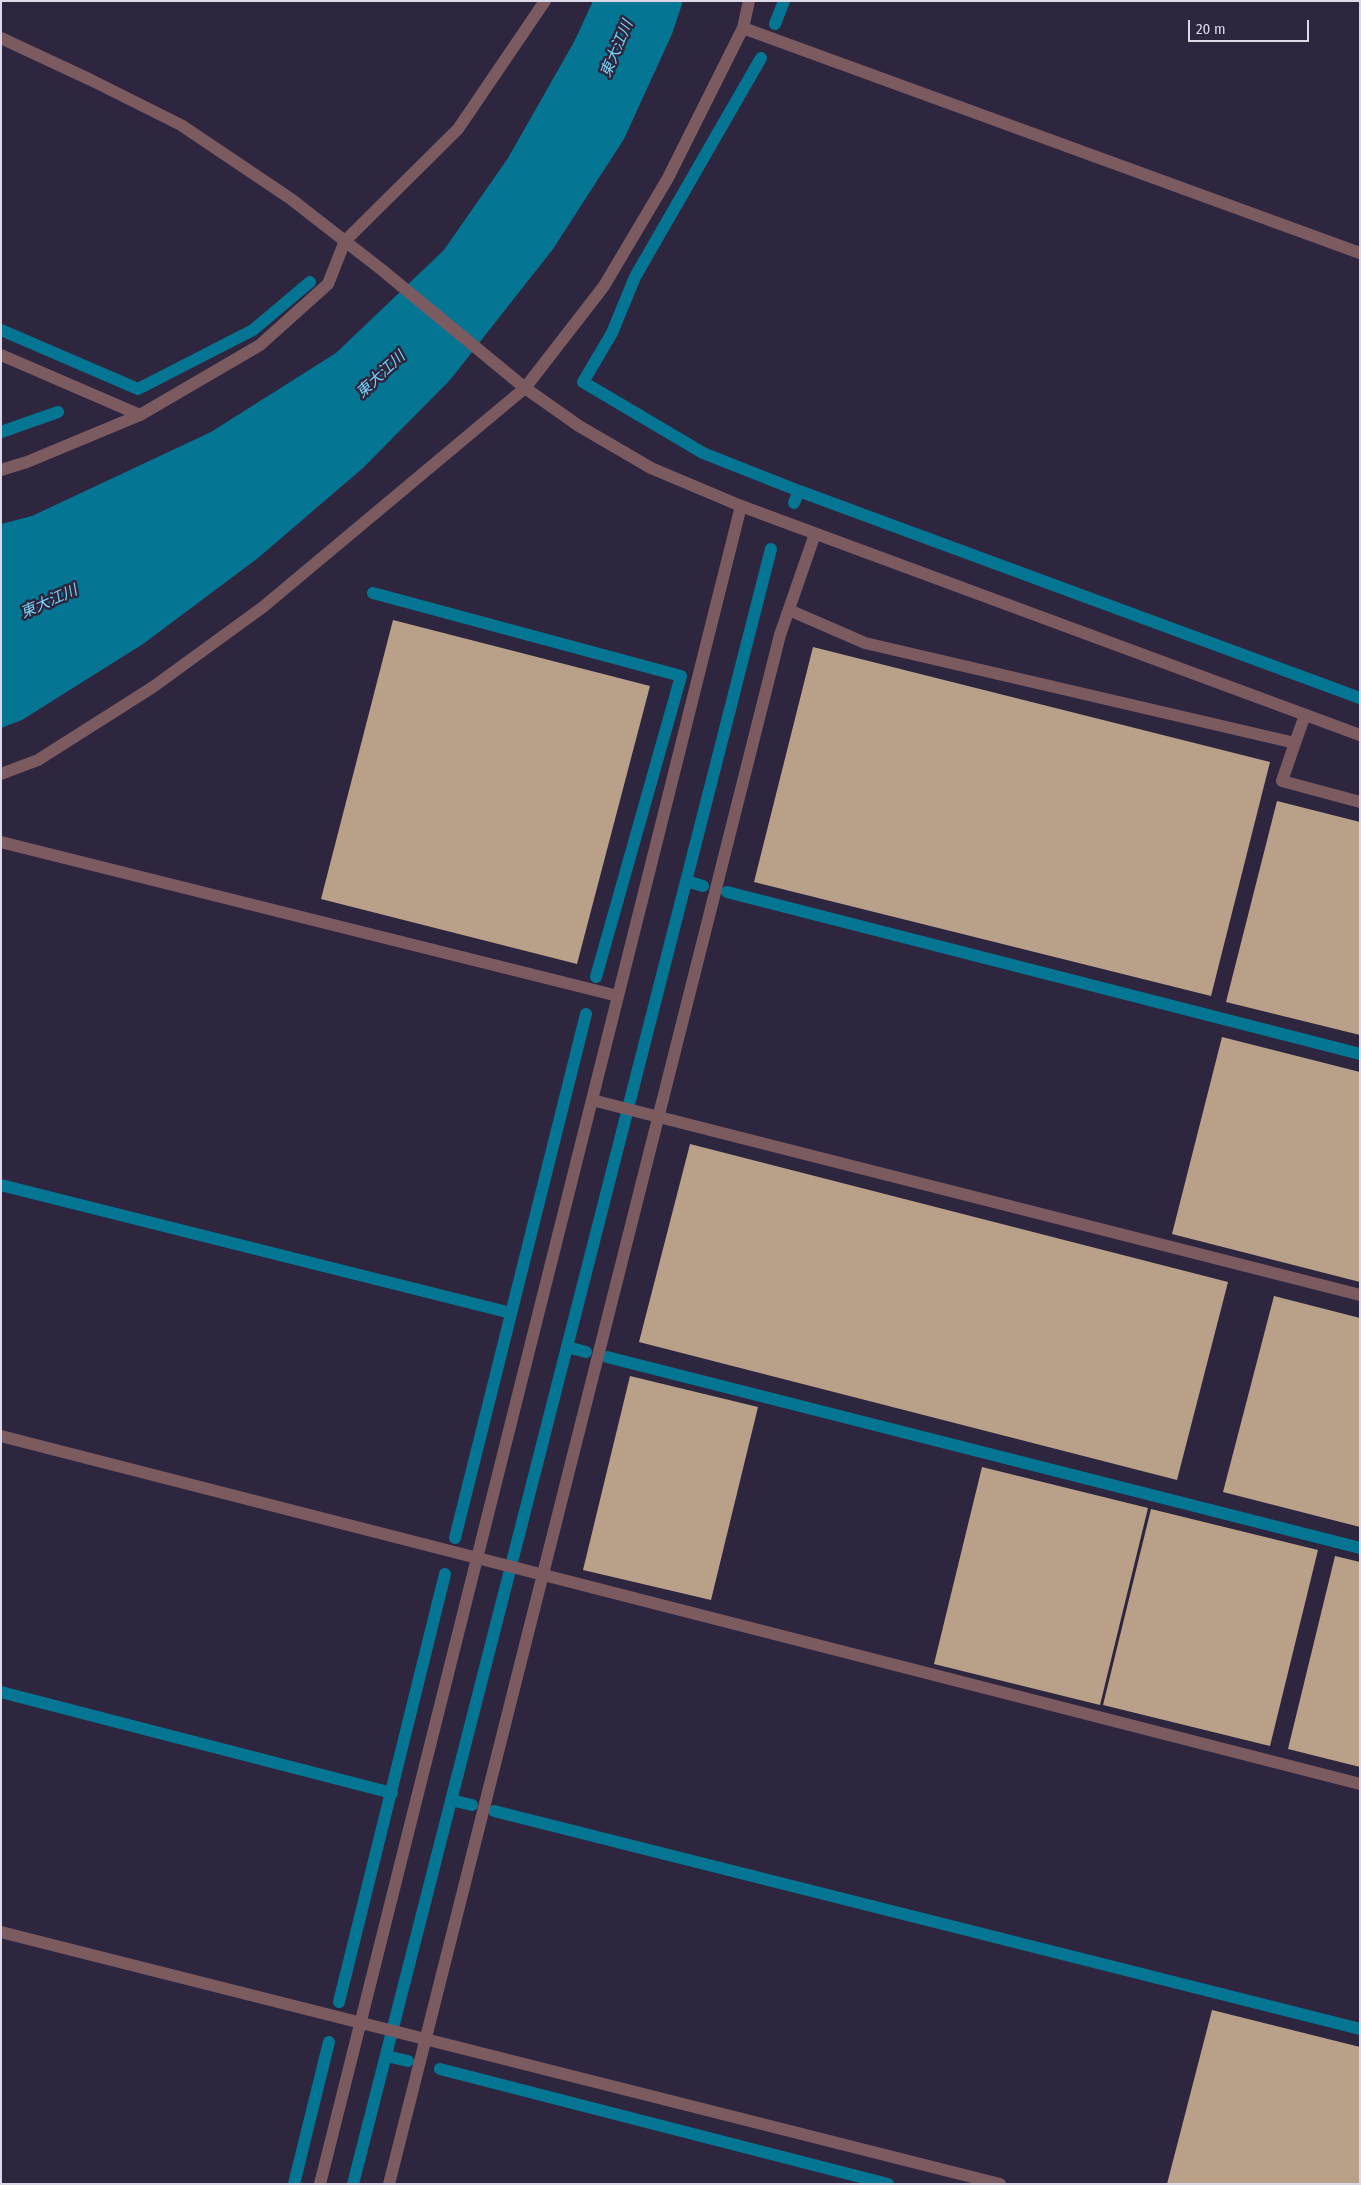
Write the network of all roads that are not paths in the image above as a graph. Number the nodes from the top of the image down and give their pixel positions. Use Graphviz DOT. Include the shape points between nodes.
graph roads {
  1 [pos="545,1"];
  2 [pos="749,1"];
  3 [pos="743,28"];
  4 [pos="1,38"];
  5 [pos="345,241"];
  6 [pos="1360,253"];
  7 [pos="1,355"];
  8 [pos="525,388"];
  9 [pos="140,415"];
  10 [pos="1,470"];
  11 [pos="741,506"];
  12 [pos="815,534"];
  13 [pos="789,610"];
  14 [pos="1305,715"];
  15 [pos="1360,735"];
  16 [pos="1295,743"];
  17 [pos="1,774"];
  18 [pos="1360,802"];
  19 [pos="1,842"];
  20 [pos="618,996"];
  21 [pos="592,1100"];
  22 [pos="652,1116"];
  23 [pos="1360,1295"];
  24 [pos="1,1436"];
  25 [pos="477,1559"];
  26 [pos="536,1574"];
  27 [pos="1360,1784"];
  28 [pos="1,1932"];
  29 [pos="365,2024"];
  30 [pos="426,2039"];
  31 [pos="320,2184"];
  32 [pos="389,2184"];
  33 [pos="1000,2184"];
  1 -- 5 [label="street" via="458,129"];
  2 -- 3 [label="street"];
  3 -- 6 [label="street"];
  3 -- 8 [label="street" via="668,178 609,278"];
  4 -- 5 [label="street" via="181,125 291,198"];
  5 -- 8 [label="street"];
  5 -- 9 [label="street" via="328,284 260,345"];
  7 -- 9 [label="street"];
  8 -- 11 [label="street" via="579,426 651,468"];
  8 -- 17 [label="street" via="264,607 144,692 38,760"];
  9 -- 10 [label="street"];
  11 -- 12 [label="street"];
  11 -- 20 [label="street"];
  12 -- 13 [label="street"];
  12 -- 14 [label="street"];
  13 -- 16 [label="street" via="865,643"];
  13 -- 22 [label="street"];
  14 -- 15 [label="street"];
  14 -- 16 [label="street"];
  16 -- 18 [label="street" via="1282,781"];
  19 -- 20 [label="street"];
  20 -- 21 [label="street"];
  21 -- 22 [label="street"];
  21 -- 25 [label="street"];
  22 -- 23 [label="street"];
  22 -- 26 [label="street"];
  24 -- 25 [label="street"];
  25 -- 26 [label="street"];
  25 -- 29 [label="street"];
  26 -- 27 [label="street"];
  26 -- 30 [label="street"];
  28 -- 29 [label="street"];
  29 -- 30 [label="street"];
  29 -- 31 [label="street"];
  30 -- 32 [label="street"];
  30 -- 33 [label="street"];
}
